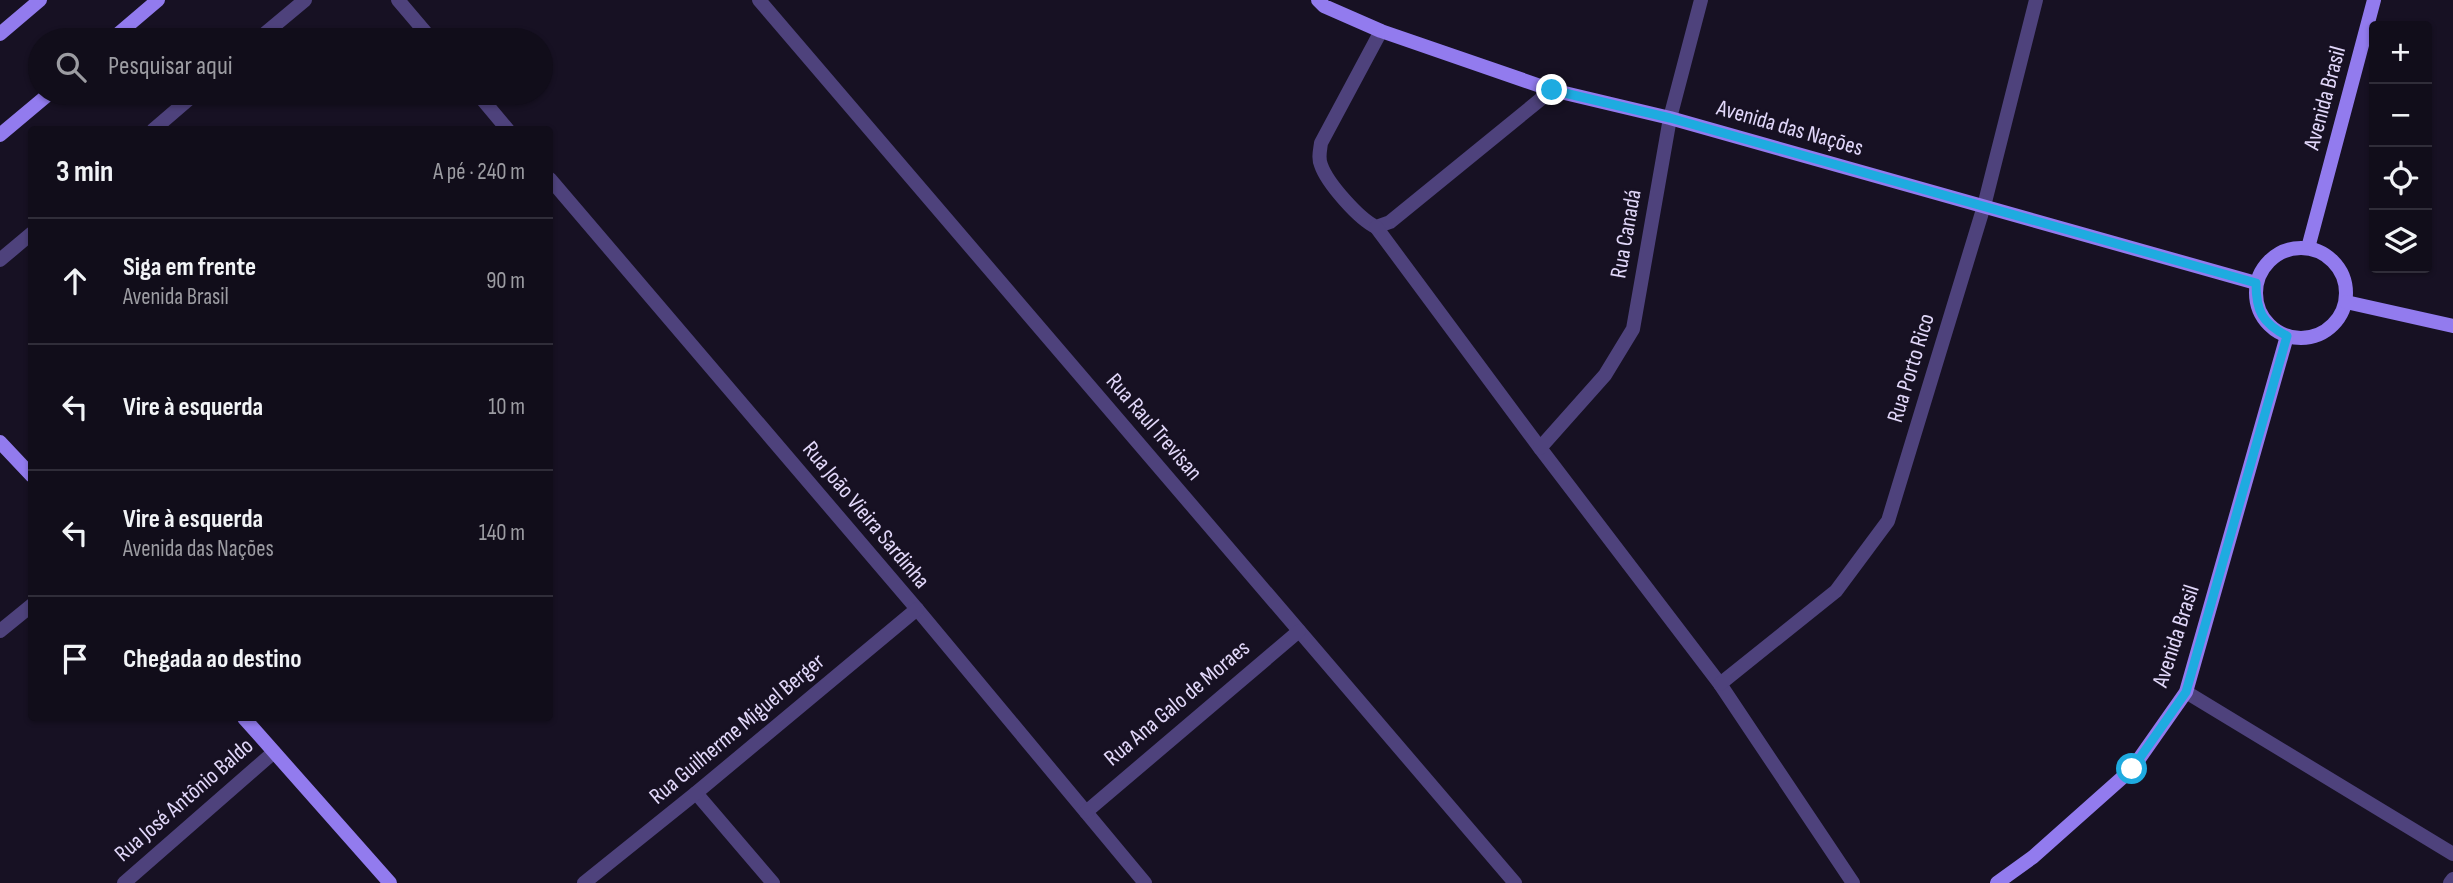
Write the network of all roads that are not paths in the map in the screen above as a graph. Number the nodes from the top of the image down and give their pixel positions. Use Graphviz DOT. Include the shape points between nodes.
graph roads {
  1 [pos="40,0"];
  2 [pos="158,0"];
  3 [pos="304,0"];
  4 [pos="398,0"];
  5 [pos="758,0"];
  6 [pos="1318,0"];
  7 [pos="1701,0"];
  8 [pos="2036,0"];
  9 [pos="2374,0"];
  10 [pos="125,28"];
  11 [pos="271,28"];
  12 [pos="422,28"];
  13 [pos="1381,31"];
  14 [pos="0,34"];
  15 [pos="1552,90"];
  16 [pos="36,105"];
  17 [pos="182,105"];
  18 [pos="487,105"];
  19 [pos="1670,118"];
  20 [pos="158,126"];
  21 [pos="505,126"];
  22 [pos="0,135"];
  23 [pos="553,183"];
  24 [pos="1984,206"];
  25 [pos="1376,227"];
  26 [pos="28,236"];
  27 [pos="2308,248"];
  28 [pos="0,260"];
  29 [pos="2256,283"];
  30 [pos="2346,302"];
  31 [pos="2453,326"];
  32 [pos="2287,336"];
  33 [pos="0,442"];
  34 [pos="1540,448"];
  35 [pos="28,472"];
  36 [pos="28,607"];
  37 [pos="917,609"];
  38 [pos="0,631"];
  39 [pos="1299,631"];
  40 [pos="1720,684"];
  41 [pos="2186,692"];
  42 [pos="247,721"];
  43 [pos="274,752"];
  44 [pos="696,793"];
  45 [pos="1086,811"];
  46 [pos="2453,854"];
  47 [pos="124,883"];
  48 [pos="390,883"];
  49 [pos="584,883"];
  50 [pos="773,883"];
  51 [pos="1145,883"];
  52 [pos="1515,883"];
  53 [pos="1853,883"];
  54 [pos="1997,883"];
  1 -- 14 [label="street"];
  2 -- 10 [label="street"];
  3 -- 11 [label="street"];
  4 -- 12 [label="street"];
  5 -- 39 [label="street, Rua Raul Trevisan"];
  6 -- 13 [label="street, Avenida das Nações"];
  7 -- 19 [label="street, Rua Canadá"];
  8 -- 24 [label="street, Rua Porto Rico"];
  9 -- 27 [label="street, Avenida Brasil"];
  13 -- 15 [label="street, Avenida das Nações"];
  13 -- 25 [label="street" via="1321,143 1319,156 1321,167 1355,213"];
  15 -- 19 [label="street, Avenida das Nações"];
  15 -- 25 [label="street" via="1390,222"];
  16 -- 22 [label="street"];
  17 -- 20 [label="street"];
  18 -- 21 [label="street"];
  19 -- 24 [label="street, Avenida das Nações"];
  19 -- 34 [label="street, Rua Canadá" via="1633,328 1605,375"];
  23 -- 37 [label="street, Rua João Vieira Sardinha"];
  24 -- 29 [label="street, Avenida das Nações"];
  24 -- 40 [label="street, Rua Porto Rico" via="1888,522 1836,591"];
  25 -- 34 [label="street"];
  26 -- 28 [label="street"];
  27 -- 29 [label="street" via="2291,248 2275,255"];
  27 -- 30 [label="street" via="2338,267"];
  29 -- 32 [label="street" via="2261,315"];
  30 -- 31 [label="street"];
  30 -- 32 [label="street" via="2338,319 2324,332 2306,338"];
  32 -- 41 [label="street, Avenida Brasil"];
  33 -- 35 [label="street"];
  34 -- 40 [label="street"];
  36 -- 38 [label="street"];
  37 -- 44 [label="street, Rua Guilherme Miguel Berger"];
  37 -- 45 [label="street, Rua João Vieira Sardinha"];
  39 -- 45 [label="street, Rua Ana Galo de Moraes"];
  39 -- 52 [label="street, Rua Raul Trevisan"];
  40 -- 53 [label="street"];
  41 -- 46 [label="street"];
  41 -- 54 [label="street, Avenida Brasil" via="2132,769"];
  42 -- 43 [label="street"];
  43 -- 47 [label="street, Rua José Antônio Baldo"];
  43 -- 48 [label="street"];
  44 -- 49 [label="street, Rua Guilherme Miguel Berger"];
  44 -- 50 [label="street"];
  45 -- 51 [label="street, Rua João Vieira Sardinha"];
}
